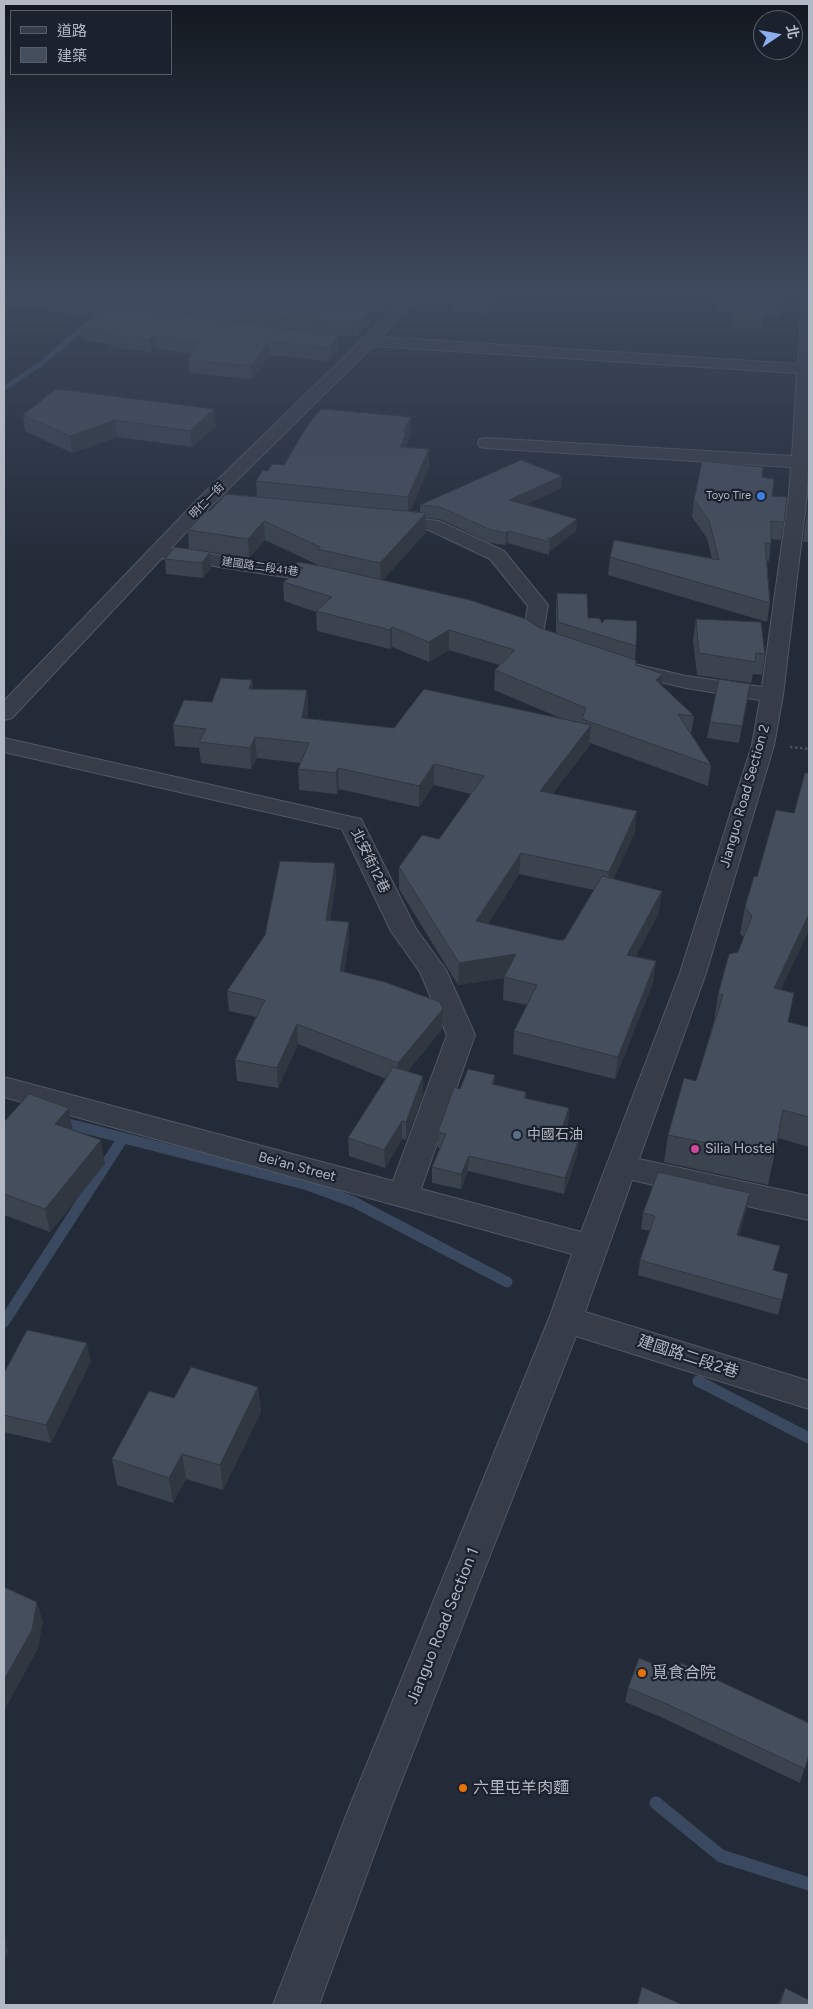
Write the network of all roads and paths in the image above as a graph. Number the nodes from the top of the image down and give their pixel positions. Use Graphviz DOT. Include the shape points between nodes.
graph roads {
  1 [pos="320,389"];
  2 [pos="803,389"];
  3 [pos="486,443"];
  4 [pos="799,462"];
  5 [pos="206,502"];
  6 [pos="225,504"];
  7 [pos="374,519"];
  8 [pos="800,548"];
  9 [pos="158,552"];
  10 [pos="350,583"];
  11 [pos="532,634"];
  12 [pos="610,664"];
  13 [pos="4,684"];
  14 [pos="28,688"];
  15 [pos="772,695"];
  16 [pos="4,712"];
  17 [pos="4,745"];
  18 [pos="6,1093"];
  19 [pos="621,1166"];
  20 [pos="403,1196"];
  21 [pos="809,1208"];
  22 [pos="591,1247"];
  23 [pos="568,1312"];
  24 [pos="809,1395"];
  25 [pos="296,2005"];
  1 -- 5 [label="street, 明仁一街"];
  2 -- 4 [label="street, Jianguo Road Section 2"];
  3 -- 4 [label="street"];
  4 -- 8 [label="street, Jianguo Road Section 2"];
  5 -- 6 [label="street"];
  5 -- 9 [label="street, 明仁一街"];
  7 -- 11 [label="street" via="434,526 497,555 538,605"];
  8 -- 15 [label="street, Jianguo Road Section 2"];
  9 -- 10 [label="street, 建國路二段41巷"];
  9 -- 14 [label="street, 明仁一街"];
  12 -- 15 [label="street" via="686,682"];
  13 -- 14 [label="street"];
  14 -- 16 [label="street, 明仁一街"];
  15 -- 19 [label="street, Jianguo Road Section 2" via="763,745 693,973"];
  17 -- 20 [label="street, 北安街12巷" via="352,824 404,931 433,970 461,1035"];
  18 -- 20 [label="street, Bei’an Street"];
  19 -- 21 [label="street"];
  19 -- 22 [label="street, Jianguo Road Section 2"];
  20 -- 22 [label="street, Bei’an Street"];
  22 -- 23 [label="street, Jianguo Road Section 1"];
  23 -- 24 [label="street, 建國路二段2巷"];
  23 -- 25 [label="street, Jianguo Road Section 1" via="370,1808"];
}
